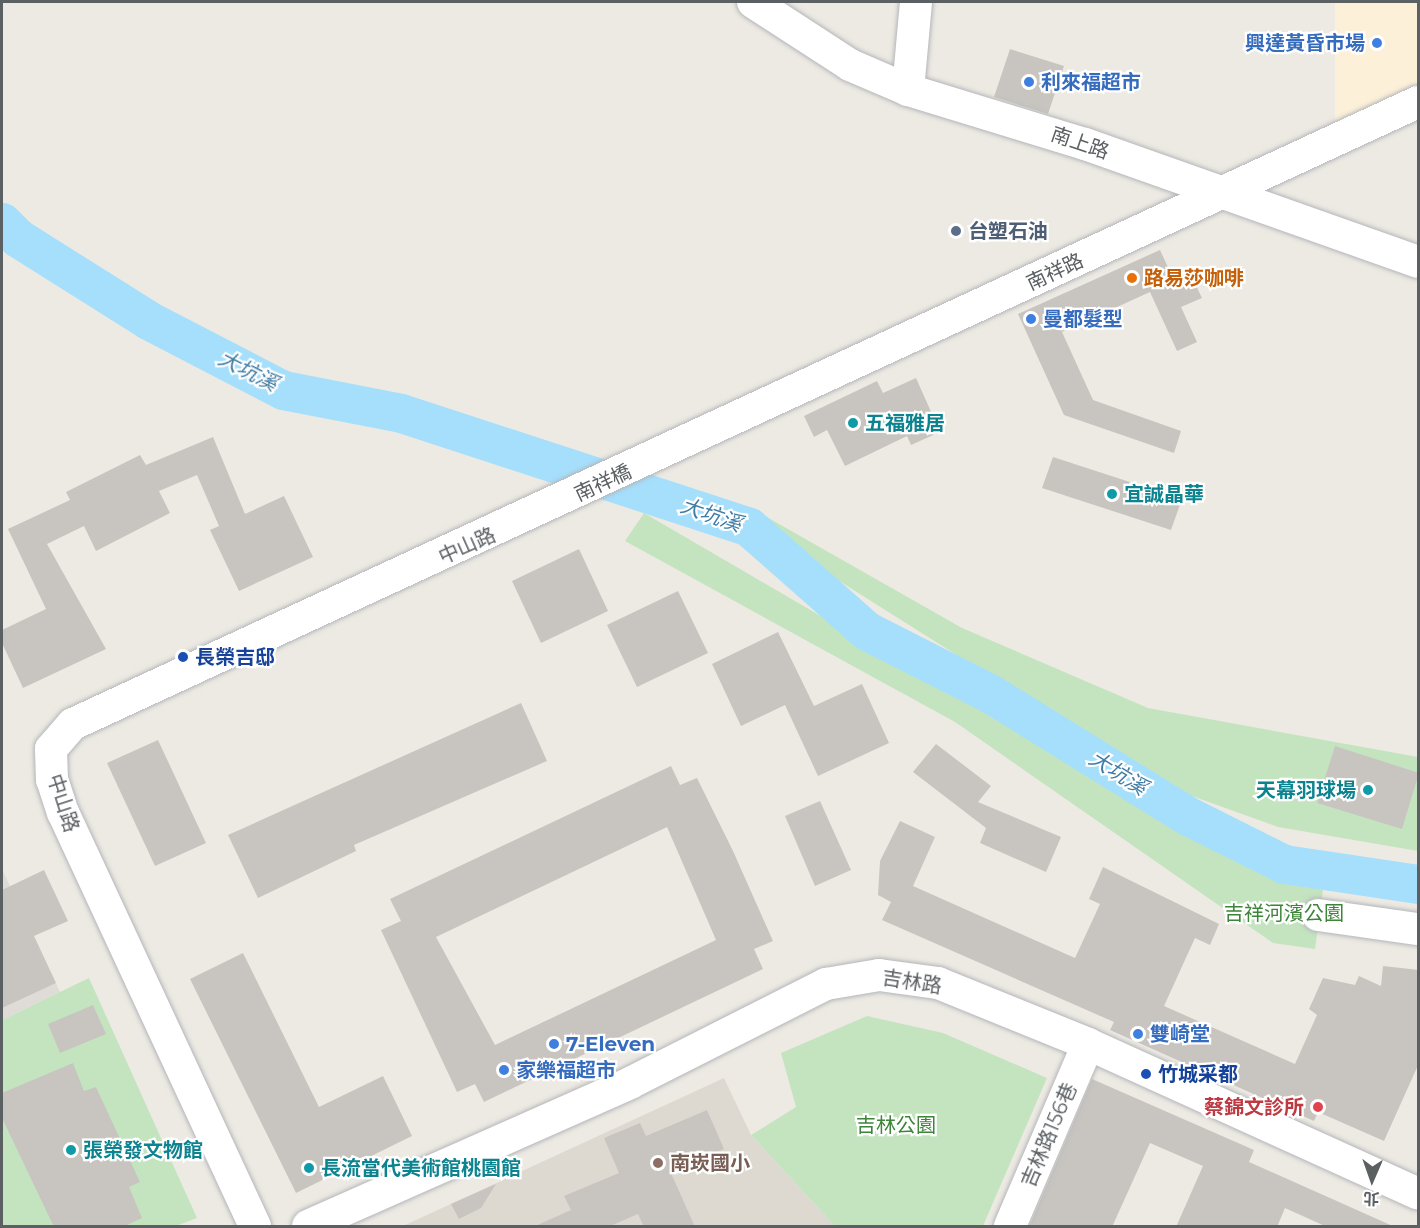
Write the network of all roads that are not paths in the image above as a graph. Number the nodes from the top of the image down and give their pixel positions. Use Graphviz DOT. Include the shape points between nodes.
graph roads {
  1 [pos="753,2"];
  2 [pos="916,2"];
  3 [pos="908,90"];
  4 [pos="1419,102"];
  5 [pos="1221,195"];
  6 [pos="1419,262"];
  7 [pos="692,442"];
  8 [pos="514,524"];
  9 [pos="1318,915"];
  10 [pos="1419,929"];
  11 [pos="1088,1044"];
  12 [pos="1419,1194"];
  13 [pos="255,1227"];
  14 [pos="308,1227"];
  15 [pos="1010,1227"];
  1 -- 3 [label="street, 南上路" via="850,65"];
  2 -- 3 [label="street"];
  3 -- 5 [label="street, 南上路" via="1086,144"];
  4 -- 5 [label="street, 南祥路"];
  5 -- 6 [label="street, 南上路"];
  5 -- 7 [label="street, 南祥路"];
  7 -- 8 [label="street, 南祥橋"];
  8 -- 13 [label="street, 中山路" via="72,724 51,749 51,780 63,813"];
  9 -- 10 [label="street"];
  11 -- 12 [label="street, 吉林路"];
  11 -- 14 [label="street, 吉林路" via="938,983 879,975 826,984 630,1083"];
  11 -- 15 [label="street, 吉林路156巷"];
}
